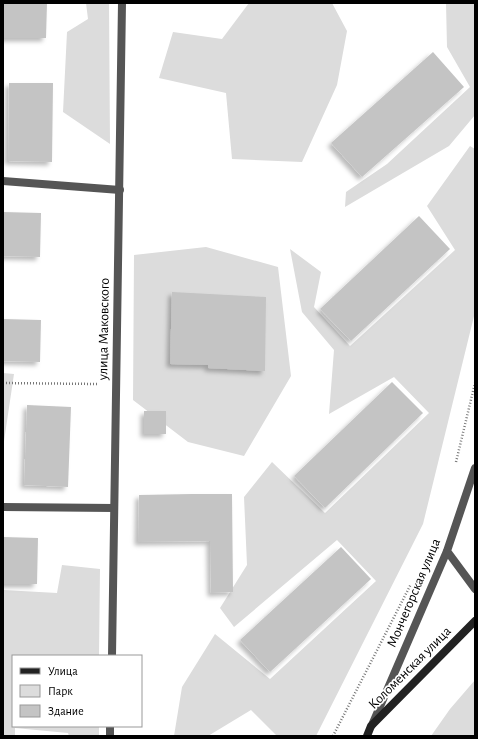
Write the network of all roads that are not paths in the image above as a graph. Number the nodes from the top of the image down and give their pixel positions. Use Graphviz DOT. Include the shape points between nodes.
graph roads {
  1 [pos="122,3"];
  2 [pos="3,181"];
  3 [pos="120,190"];
  4 [pos="475,468"];
  5 [pos="3,507"];
  6 [pos="114,508"];
  7 [pos="447,551"];
  8 [pos="475,589"];
  9 [pos="475,621"];
  10 [pos="112,655"];
  11 [pos="371,726"];
  12 [pos="367,736"];
  1 -- 3 [label="street, улица Маковского"];
  2 -- 3 [label="street"];
  3 -- 6 [label="street, улица Маковского"];
  4 -- 7 [label="street, Мончегорская улица"];
  5 -- 6 [label="street"];
  6 -- 10 [label="street, улица Маковского"];
  7 -- 8 [label="street"];
  7 -- 11 [label="street, Мончегорская улица"];
  9 -- 11 [label="main road, Коломенская улица"];
  11 -- 12 [label="main road, Коломенская улица"];
}
